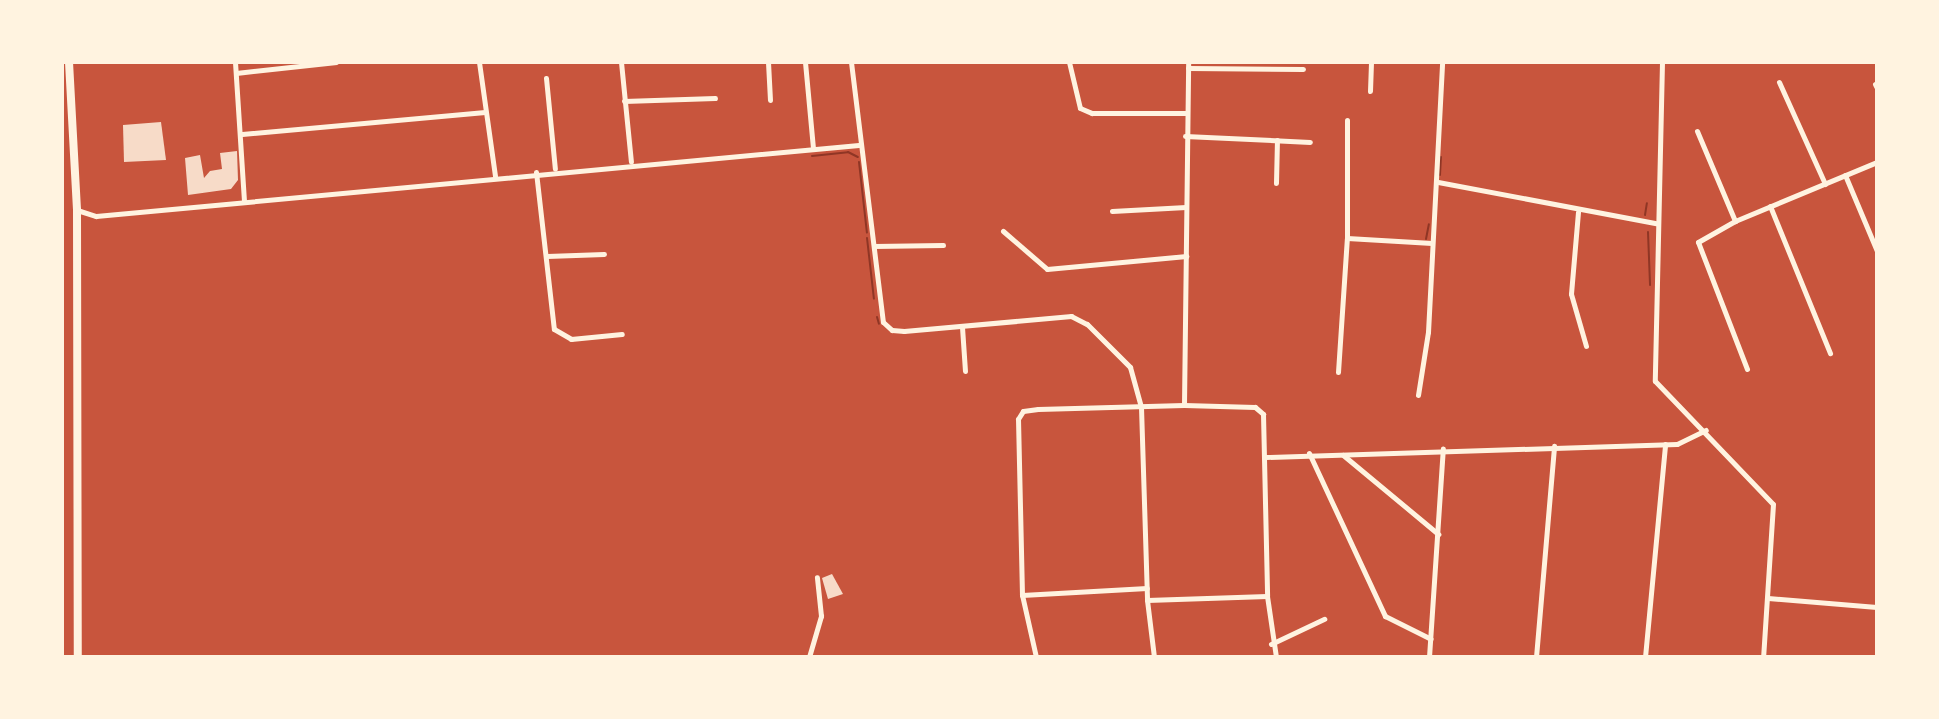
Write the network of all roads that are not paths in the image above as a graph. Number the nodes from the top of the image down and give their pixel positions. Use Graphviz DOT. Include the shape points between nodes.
graph roads {
  1 [pos="69,62"];
  2 [pos="235,62"];
  3 [pos="336,62"];
  4 [pos="479,62"];
  5 [pos="621,62"];
  6 [pos="768,62"];
  7 [pos="805,62"];
  8 [pos="851,62"];
  9 [pos="1069,62"];
  10 [pos="1371,62"];
  11 [pos="1442,62"];
  12 [pos="1662,62"];
  13 [pos="303,63"];
  14 [pos="1188,65"];
  15 [pos="1303,69"];
  16 [pos="236,73"];
  17 [pos="546,78"];
  18 [pos="1779,82"];
  19 [pos="1370,91"];
  20 [pos="715,98"];
  21 [pos="770,100"];
  22 [pos="624,101"];
  23 [pos="485,112"];
  24 [pos="1185,113"];
  25 [pos="1347,120"];
  26 [pos="1697,131"];
  27 [pos="242,134"];
  28 [pos="1185,136"];
  29 [pos="1277,140"];
  30 [pos="1310,142"];
  31 [pos="859,145"];
  32 [pos="813,149"];
  33 [pos="631,162"];
  34 [pos="1877,162"];
  35 [pos="555,169"];
  36 [pos="536,172"];
  37 [pos="1845,175"];
  38 [pos="495,176"];
  39 [pos="1438,182"];
  40 [pos="1276,183"];
  41 [pos="1825,184"];
  42 [pos="244,202"];
  43 [pos="1770,206"];
  44 [pos="1186,207"];
  45 [pos="77,210"];
  46 [pos="1112,211"];
  47 [pos="1578,212"];
  48 [pos="1735,221"];
  49 [pos="1656,223"];
  50 [pos="1003,231"];
  51 [pos="1347,238"];
  52 [pos="1432,243"];
  53 [pos="943,245"];
  54 [pos="874,246"];
  55 [pos="1877,251"];
  56 [pos="604,254"];
  57 [pos="547,256"];
  58 [pos="1186,256"];
  59 [pos="962,327"];
  60 [pos="622,334"];
  61 [pos="1586,346"];
  62 [pos="1830,353"];
  63 [pos="1747,369"];
  64 [pos="965,371"];
  65 [pos="1338,372"];
  66 [pos="1418,395"];
  67 [pos="1184,405"];
  68 [pos="1141,407"];
  69 [pos="1706,430"];
  70 [pos="1665,444"];
  71 [pos="1554,446"];
  72 [pos="1443,448"];
  73 [pos="1309,453"];
  74 [pos="1342,454"];
  75 [pos="1266,457"];
  76 [pos="1438,534"];
  77 [pos="817,577"];
  78 [pos="1147,588"];
  79 [pos="1022,595"];
  80 [pos="1267,596"];
  81 [pos="1768,598"];
  82 [pos="1147,600"];
  83 [pos="1877,607"];
  84 [pos="1324,619"];
  85 [pos="1431,639"];
  86 [pos="1271,644"];
  87 [pos="78,657"];
  88 [pos="809,657"];
  89 [pos="1036,657"];
  90 [pos="1154,657"];
  91 [pos="1276,657"];
  92 [pos="1429,657"];
  93 [pos="1536,657"];
  94 [pos="1645,657"];
  95 [pos="1763,657"];
  1 -- 45 [label="highway"];
  2 -- 16 [label="street"];
  3 -- 13 [label="street"];
  4 -- 23 [label="street"];
  5 -- 22 [label="street"];
  6 -- 21 [label="street"];
  7 -- 32 [label="street"];
  8 -- 31 [label="street"];
  9 -- 24 [label="street" via="1080,108 1092,113"];
  10 -- 19 [label="street"];
  11 -- 39 [label="street"];
  12 -- 49 [label="street"];
  13 -- 16 [label="street"];
  14 -- 15 [label="street"];
  14 -- 24 [label="street"];
  16 -- 27 [label="street"];
  17 -- 35 [label="street"];
  18 -- 41 [label="street"];
  20 -- 22 [label="street"];
  22 -- 33 [label="street"];
  23 -- 27 [label="street"];
  23 -- 38 [label="street"];
  24 -- 28 [label="street"];
  25 -- 51 [label="street"];
  26 -- 48 [label="street"];
  27 -- 42 [label="street"];
  28 -- 29 [label="street"];
  28 -- 44 [label="street"];
  29 -- 30 [label="street"];
  29 -- 40 [label="street"];
  31 -- 32 [label="street"];
  31 -- 54 [label="street"];
  32 -- 33 [label="street"];
  33 -- 35 [label="street"];
  34 -- 37 [label="street"];
  35 -- 36 [label="street"];
  36 -- 38 [label="street"];
  36 -- 57 [label="street"];
  37 -- 41 [label="street"];
  37 -- 55 [label="street"];
  38 -- 42 [label="street"];
  39 -- 47 [label="street"];
  39 -- 52 [label="street"];
  41 -- 43 [label="street"];
  42 -- 45 [label="street" via="96,216"];
  43 -- 48 [label="street"];
  43 -- 62 [label="street"];
  44 -- 46 [label="street"];
  44 -- 58 [label="street"];
  45 -- 87 [label="highway"];
  47 -- 49 [label="street"];
  47 -- 61 [label="street" via="1571,294"];
  48 -- 63 [label="street" via="1698,242"];
  49 -- 69 [label="street" via="1655,381"];
  50 -- 58 [label="street" via="1047,269"];
  51 -- 52 [label="street"];
  51 -- 65 [label="street"];
  52 -- 66 [label="street"];
  53 -- 54 [label="street"];
  54 -- 59 [label="street" via="879,308 892,330"];
  56 -- 57 [label="street"];
  57 -- 60 [label="street" via="557,334 571,339"];
  58 -- 67 [label="street"];
  59 -- 64 [label="street"];
  59 -- 68 [label="street" via="1081,319 1130,367"];
  67 -- 68 [label="street"];
  67 -- 75 [label="street" via="1255,407 1266,423"];
  68 -- 78 [label="street"];
  68 -- 79 [label="street" via="1023,411 1018,419"];
  69 -- 70 [label="street" via="1693,440"];
  69 -- 81 [label="street" via="1773,504"];
  70 -- 71 [label="street"];
  70 -- 94 [label="street"];
  71 -- 72 [label="street"];
  71 -- 93 [label="street"];
  72 -- 74 [label="street"];
  72 -- 76 [label="street"];
  73 -- 74 [label="street"];
  73 -- 75 [label="street"];
  73 -- 85 [label="street" via="1385,616"];
  74 -- 76 [label="street"];
  75 -- 80 [label="street"];
  76 -- 85 [label="street"];
  77 -- 88 [label="street" via="821,616"];
  78 -- 79 [label="street"];
  78 -- 82 [label="street"];
  79 -- 89 [label="street"];
  80 -- 82 [label="street"];
  80 -- 86 [label="street"];
  81 -- 83 [label="street"];
  81 -- 95 [label="street"];
  82 -- 90 [label="street"];
  84 -- 86 [label="street"];
  85 -- 92 [label="street"];
  86 -- 91 [label="street"];
}
